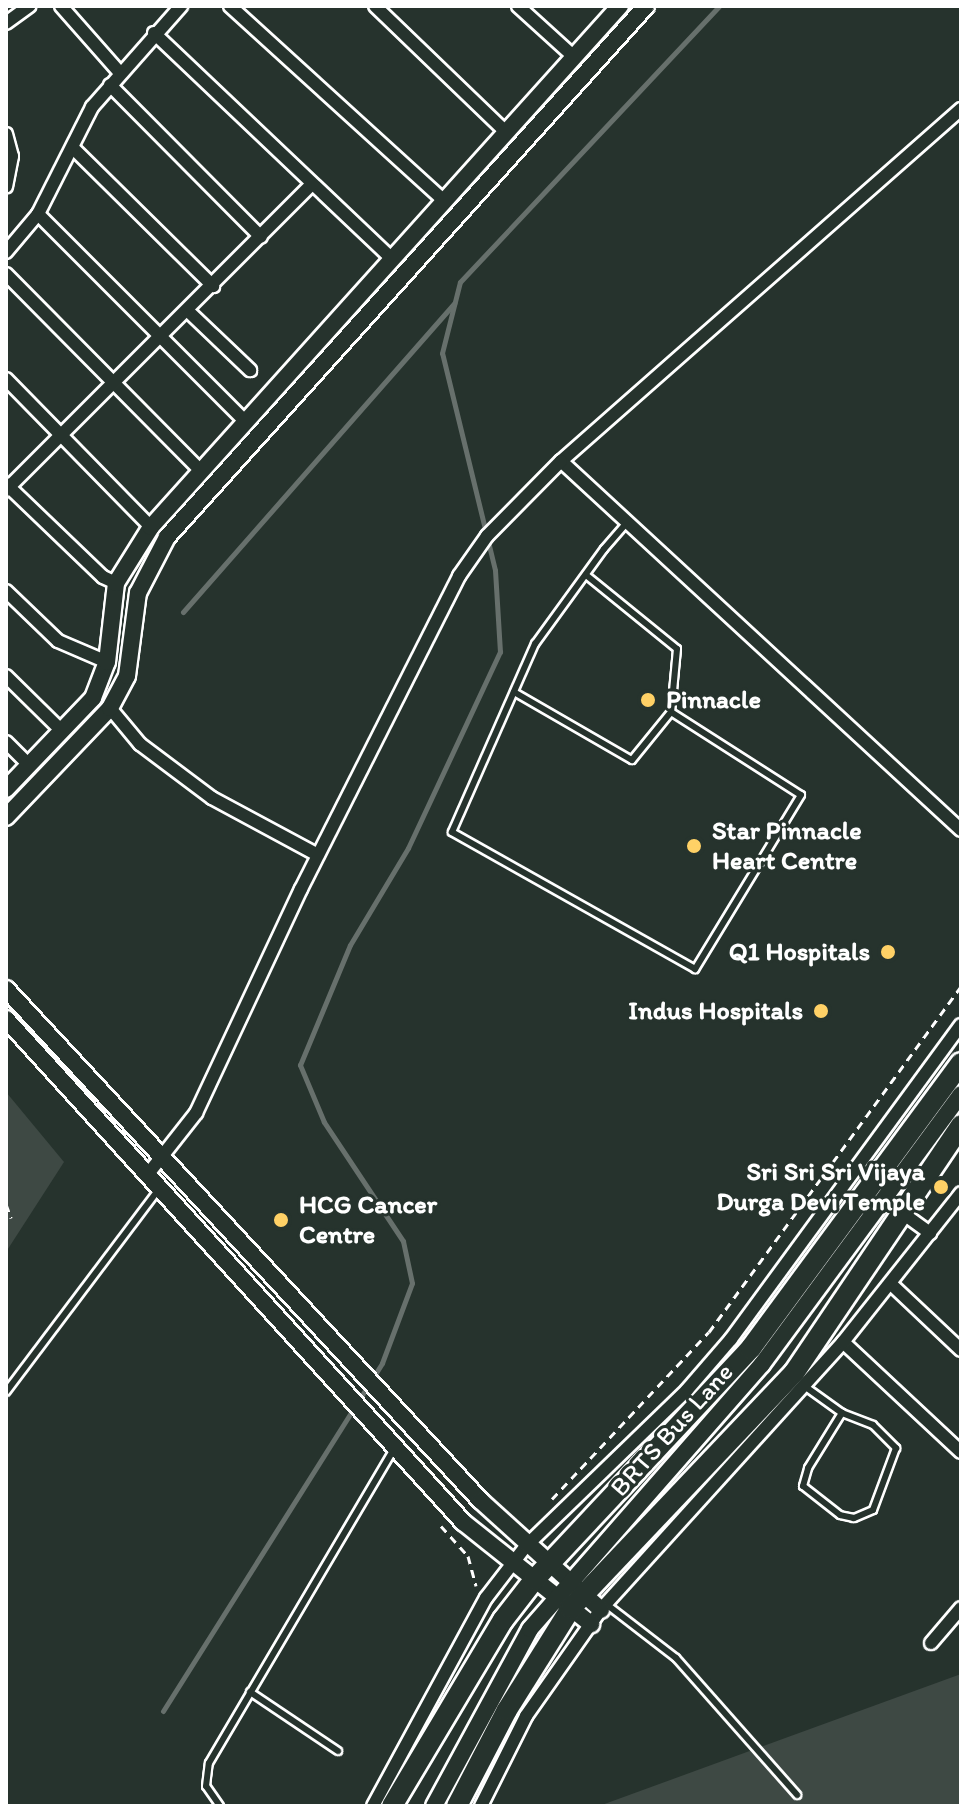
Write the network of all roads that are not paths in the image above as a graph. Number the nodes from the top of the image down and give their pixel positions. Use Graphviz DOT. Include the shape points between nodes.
graph roads {
  1 [pos="29,6"];
  2 [pos="61,6"];
  3 [pos="181,6"];
  4 [pos="230,6"];
  5 [pos="375,6"];
  6 [pos="518,6"];
  7 [pos="620,6"];
  8 [pos="646,6"];
  9 [pos="6,23"];
  10 [pos="154,33"];
  11 [pos="574,57"];
  12 [pos="120,73"];
  13 [pos="110,85"];
  14 [pos="961,109"];
  15 [pos="506,132"];
  16 [pos="6,134"];
  17 [pos="73,148"];
  18 [pos="311,185"];
  19 [pos="6,186"];
  20 [pos="444,201"];
  21 [pos="38,214"];
  22 [pos="261,237"];
  23 [pos="6,252"];
  24 [pos="392,259"];
  25 [pos="6,274"];
  26 [pos="213,286"];
  27 [pos="188,311"];
  28 [pos="163,337"];
  29 [pos="250,370"];
  30 [pos="6,379"];
  31 [pos="114,385"];
  32 [pos="246,422"];
  33 [pos="258,435"];
  34 [pos="61,436"];
  35 [pos="561,461"];
  36 [pos="201,471"];
  37 [pos="7,487"];
  38 [pos="627,523"];
  39 [pos="151,527"];
  40 [pos="586,575"];
  41 [pos="116,583"];
  42 [pos="6,591"];
  43 [pos="107,662"];
  44 [pos="6,676"];
  45 [pos="514,692"];
  46 [pos="110,708"];
  47 [pos="671,712"];
  48 [pos="62,731"];
  49 [pos="6,742"];
  50 [pos="29,765"];
  51 [pos="6,789"];
  52 [pos="6,817"];
  53 [pos="961,830"];
  54 [pos="318,855"];
  55 [pos="6,989"];
  56 [pos="6,1019"];
  57 [pos="961,1025"];
  58 [pos="961,1063"];
  59 [pos="961,1094"];
  60 [pos="961,1125"];
  61 [pos="162,1157"];
  62 [pos="148,1174"];
  63 [pos="160,1187"];
  64 [pos="961,1193"];
  65 [pos="901,1212"];
  66 [pos="930,1233"];
  67 [pos="891,1284"];
  68 [pos="843,1342"];
  69 [pos="960,1348"];
  70 [pos="803,1385"];
  71 [pos="6,1392"];
  72 [pos="842,1413"];
  73 [pos="396,1446"];
  74 [pos="961,1452"];
  75 [pos="526,1546"];
  76 [pos="512,1563"];
  77 [pos="540,1572"];
  78 [pos="569,1595"];
  79 [pos="961,1608"];
  80 [pos="599,1612"];
  81 [pos="931,1643"];
  82 [pos="250,1692"];
  83 [pos="338,1751"];
  84 [pos="797,1795"];
  85 [pos="220,1806"];
  86 [pos="373,1806"];
  87 [pos="392,1806"];
  88 [pos="434,1806"];
  89 [pos="457,1806"];
  90 [pos="481,1806"];
  1 -- 9 [label="street"];
  2 -- 12 [label="street"];
  3 -- 10 [label="street"];
  4 -- 20 [label="street"];
  5 -- 15 [label="street"];
  6 -- 11 [label="street"];
  7 -- 11 [label="street"];
  8 -- 33 [label="street"];
  10 -- 12 [label="street"];
  10 -- 18 [label="street"];
  11 -- 15 [label="street"];
  12 -- 13 [label="street"];
  13 -- 17 [label="street" via="92,107"];
  13 -- 22 [label="street"];
  14 -- 35 [label="street"];
  15 -- 20 [label="street"];
  16 -- 19 [label="street" via="12,156"];
  17 -- 21 [label="street"];
  17 -- 26 [label="street"];
  18 -- 22 [label="street"];
  18 -- 24 [label="street"];
  20 -- 24 [label="street"];
  21 -- 23 [label="street"];
  21 -- 28 [label="street"];
  22 -- 26 [label="street"];
  24 -- 32 [label="street"];
  25 -- 31 [label="street"];
  26 -- 27 [label="street"];
  27 -- 28 [label="street"];
  27 -- 29 [label="street"];
  28 -- 31 [label="street"];
  28 -- 32 [label="street"];
  30 -- 34 [label="street"];
  31 -- 34 [label="street"];
  31 -- 36 [label="street"];
  32 -- 33 [label="street"];
  32 -- 36 [label="street"];
  33 -- 46 [label="street" via="167,537 138,593 127,676"];
  34 -- 37 [label="street"];
  34 -- 39 [label="street"];
  35 -- 38 [label="street"];
  35 -- 54 [label="street" via="490,532 459,576"];
  36 -- 39 [label="street"];
  37 -- 41 [label="street" via="103,577"];
  38 -- 40 [label="lane"];
  38 -- 53 [label="street"];
  39 -- 41 [label="street"];
  40 -- 45 [label="lane" via="535,644"];
  40 -- 47 [label="lane" via="677,649"];
  41 -- 43 [label="street"];
  42 -- 43 [label="street" via="58,641"];
  43 -- 48 [label="street" via="93,698"];
  44 -- 48 [label="street"];
  45 -- 47 [label="lane" via="632,760"];
  45 -- 47 [label="lane" via="452,832 695,969 801,795"];
  46 -- 52 [label="street"];
  46 -- 54 [label="street" via="140,744 212,798"];
  48 -- 50 [label="street"];
  49 -- 50 [label="street"];
  50 -- 51 [label="street"];
  54 -- 61 [label="street" via="196,1113"];
  55 -- 61 [label="street"];
  56 -- 62 [label="street"];
  57 -- 75 [label="street" via="731,1339 687,1390"];
  58 -- 77 [label="main road" via="751,1348"];
  59 -- 78 [label="street, BRTS Bus Lane" via="762,1364"];
  60 -- 65 [label="main road"];
  61 -- 62 [label="street"];
  61 -- 75 [label="street"];
  62 -- 63 [label="street"];
  63 -- 71 [label="lane"];
  63 -- 73 [label="street"];
  64 -- 66 [label="street"];
  65 -- 66 [label="street"];
  65 -- 78 [label="main road" via="794,1373"];
  66 -- 67 [label="street"];
  67 -- 68 [label="street"];
  67 -- 69 [label="street"];
  68 -- 70 [label="street"];
  68 -- 74 [label="street"];
  70 -- 72 [label="lane"];
  70 -- 80 [label="street"];
  72 -- 72 [label="lane" via="873,1425 896,1448 873,1510 854,1518 840,1515 803,1486 803,1477"];
  73 -- 76 [label="street" via="463,1522"];
  73 -- 82 [label="lane"];
  75 -- 76 [label="street"];
  75 -- 77 [label="street"];
  76 -- 77 [label="street"];
  76 -- 86 [label="street" via="465,1634"];
  77 -- 78 [label="street"];
  77 -- 87 [label="main road" via="503,1620"];
  78 -- 80 [label="street"];
  78 -- 88 [label="street, BRTS Bus Lane" via="513,1654"];
  78 -- 89 [label="main road"];
  79 -- 81 [label="street"];
  80 -- 84 [label="lane" via="676,1658"];
  80 -- 90 [label="street" via="526,1716"];
  82 -- 83 [label="lane"];
  82 -- 85 [label="lane" via="204,1774"];
}
